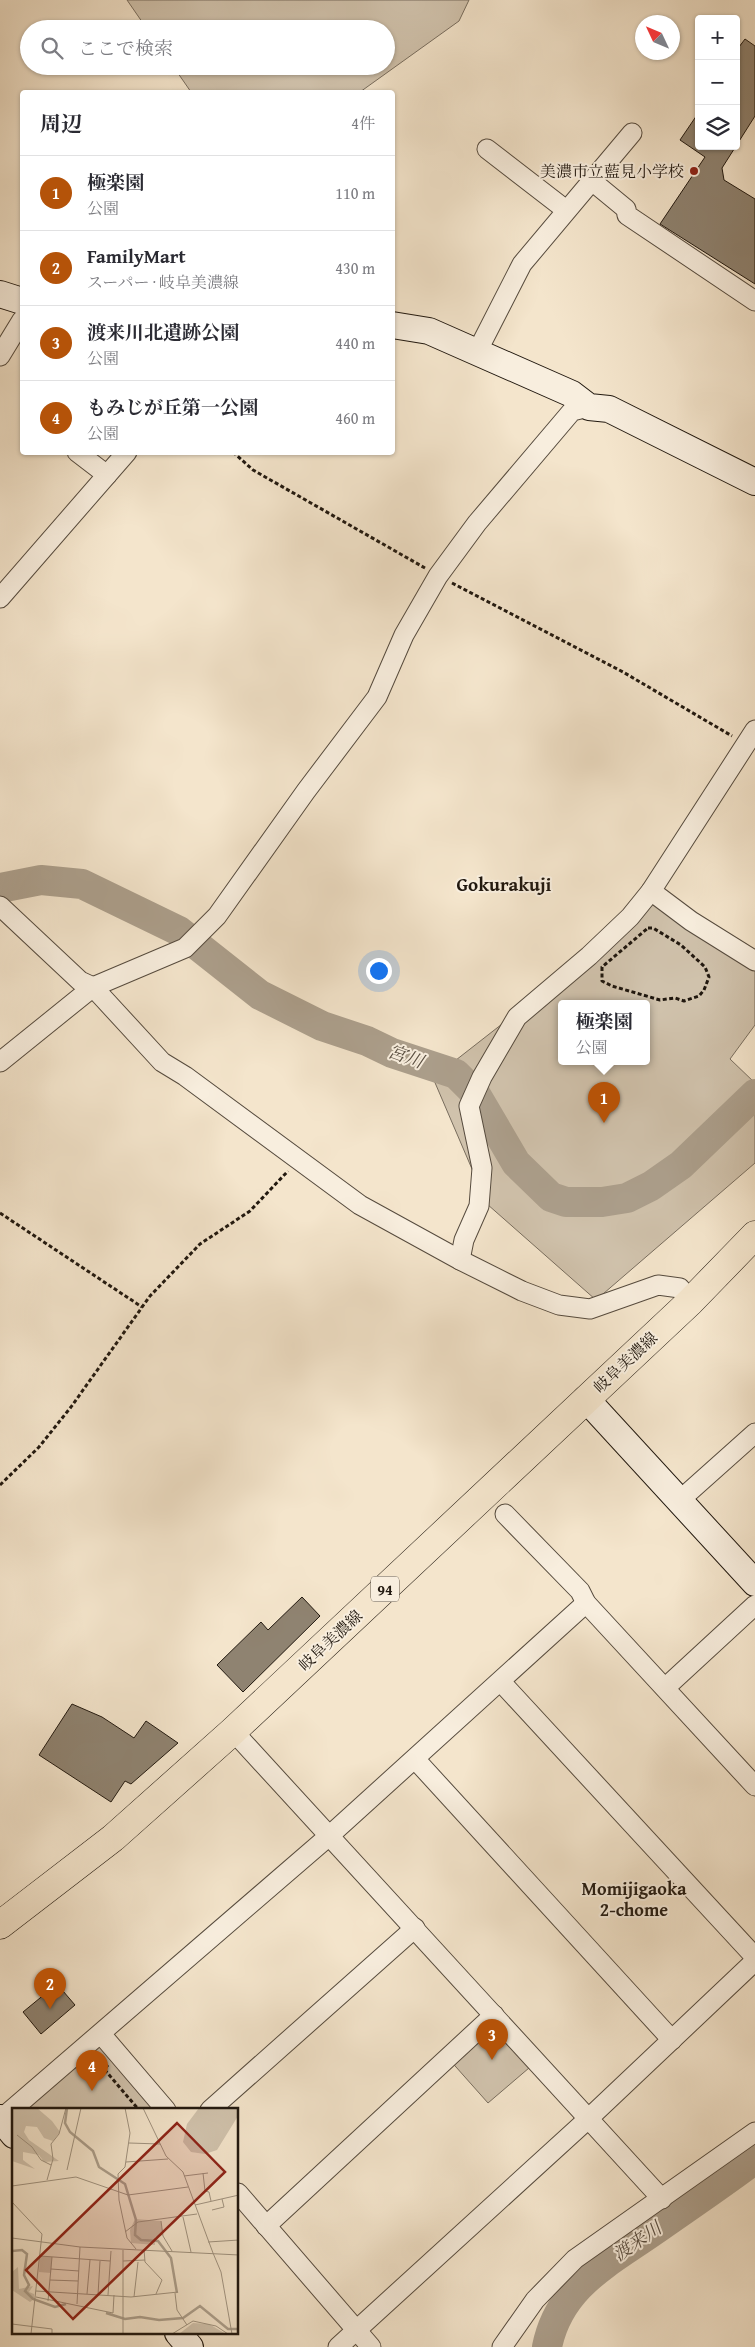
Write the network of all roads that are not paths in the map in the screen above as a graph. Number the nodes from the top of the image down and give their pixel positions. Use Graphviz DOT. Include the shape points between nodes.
graph roads {
  1 [pos="632,133"];
  2 [pos="487,150"];
  3 [pos="592,181"];
  4 [pos="566,210"];
  5 [pos="0,294"];
  6 [pos="20,300"];
  7 [pos="755,301"];
  8 [pos="20,323"];
  9 [pos="395,325"];
  10 [pos="477,352"];
  11 [pos="0,356"];
  12 [pos="589,407"];
  13 [pos="81,455"];
  14 [pos="124,455"];
  15 [pos="107,476"];
  16 [pos="755,482"];
  17 [pos="0,598"];
  18 [pos="750,737"];
  19 [pos="651,891"];
  20 [pos="4,909"];
  21 [pos="755,961"];
  22 [pos="93,987"];
  23 [pos="0,1062"];
  24 [pos="754,1237"];
  25 [pos="460,1260"];
  26 [pos="690,1302"];
  27 [pos="586,1400"];
  28 [pos="755,1433"];
  29 [pos="680,1500"];
  30 [pos="504,1514"];
  31 [pos="755,1583"];
  32 [pos="586,1603"];
  33 [pos="755,1604"];
  34 [pos="501,1682"];
  35 [pos="665,1688"];
  36 [pos="233,1731"];
  37 [pos="415,1759"];
  38 [pos="755,1786"];
  39 [pos="329,1836"];
  40 [pos="0,1925"];
  41 [pos="415,1928"];
  42 [pos="755,1959"];
  43 [pos="494,2015"];
  44 [pos="101,2034"];
  45 [pos="672,2040"];
  46 [pos="22,2108"];
  47 [pos="164,2108"];
  48 [pos="212,2108"];
  49 [pos="588,2119"];
  50 [pos="755,2132"];
  51 [pos="239,2193"];
  52 [pos="662,2199"];
  53 [pos="266,2226"];
  54 [pos="356,2330"];
  55 [pos="179,2334"];
  56 [pos="190,2347"];
  57 [pos="338,2347"];
  58 [pos="371,2347"];
  59 [pos="502,2347"];
  1 -- 3 [label="street"];
  2 -- 4 [label="street"];
  3 -- 4 [label="street"];
  3 -- 7 [label="street" via="626,210 627,215"];
  4 -- 10 [label="street" via="522,264"];
  5 -- 6 [label="street"];
  8 -- 11 [label="street"];
  9 -- 10 [label="street" via="429,332"];
  10 -- 12 [label="street" via="572,394"];
  12 -- 16 [label="street" via="609,409"];
  12 -- 22 [label="street" via="572,411 544,442 438,576 404,635 377,697 217,916 185,948"];
  13 -- 15 [label="street"];
  14 -- 15 [label="street"];
  15 -- 17 [label="street"];
  18 -- 19 [label="street"];
  19 -- 21 [label="street"];
  19 -- 25 [label="street" via="630,917 589,956 517,1017 482,1077 469,1106 482,1168 479,1206 464,1240"];
  20 -- 22 [label="street" via="80,980"];
  22 -- 23 [label="street"];
  22 -- 25 [label="street" via="162,1062 360,1205"];
  24 -- 26 [label="main road, 岐阜美濃線 / 94"];
  25 -- 26 [label="street" via="522,1291 559,1305 590,1309 658,1285 680,1288"];
  26 -- 27 [label="main road, 岐阜美濃線 / 94"];
  27 -- 29 [label="street"];
  27 -- 36 [label="main road, 岐阜美濃線 / 94"];
  28 -- 29 [label="street"];
  29 -- 31 [label="street"];
  30 -- 32 [label="street" via="580,1591"];
  32 -- 34 [label="street"];
  32 -- 35 [label="street"];
  33 -- 35 [label="street"];
  34 -- 37 [label="street"];
  34 -- 42 [label="street"];
  35 -- 38 [label="street"];
  36 -- 39 [label="street"];
  36 -- 40 [label="main road, 岐阜美濃線 / 94" via="113,1838"];
  37 -- 39 [label="street"];
  37 -- 45 [label="street"];
  39 -- 41 [label="street"];
  39 -- 44 [label="street"];
  41 -- 43 [label="street"];
  41 -- 48 [label="street"];
  42 -- 45 [label="street"];
  43 -- 49 [label="street"];
  43 -- 53 [label="street"];
  44 -- 46 [label="street"];
  44 -- 47 [label="street"];
  45 -- 49 [label="street"];
  49 -- 52 [label="street"];
  49 -- 54 [label="street"];
  50 -- 52 [label="street"];
  51 -- 53 [label="street"];
  52 -- 59 [label="street" via="575,2259 535,2300"];
  53 -- 54 [label="street"];
  54 -- 57 [label="street"];
  54 -- 58 [label="street"];
  55 -- 56 [label="street"];
}
